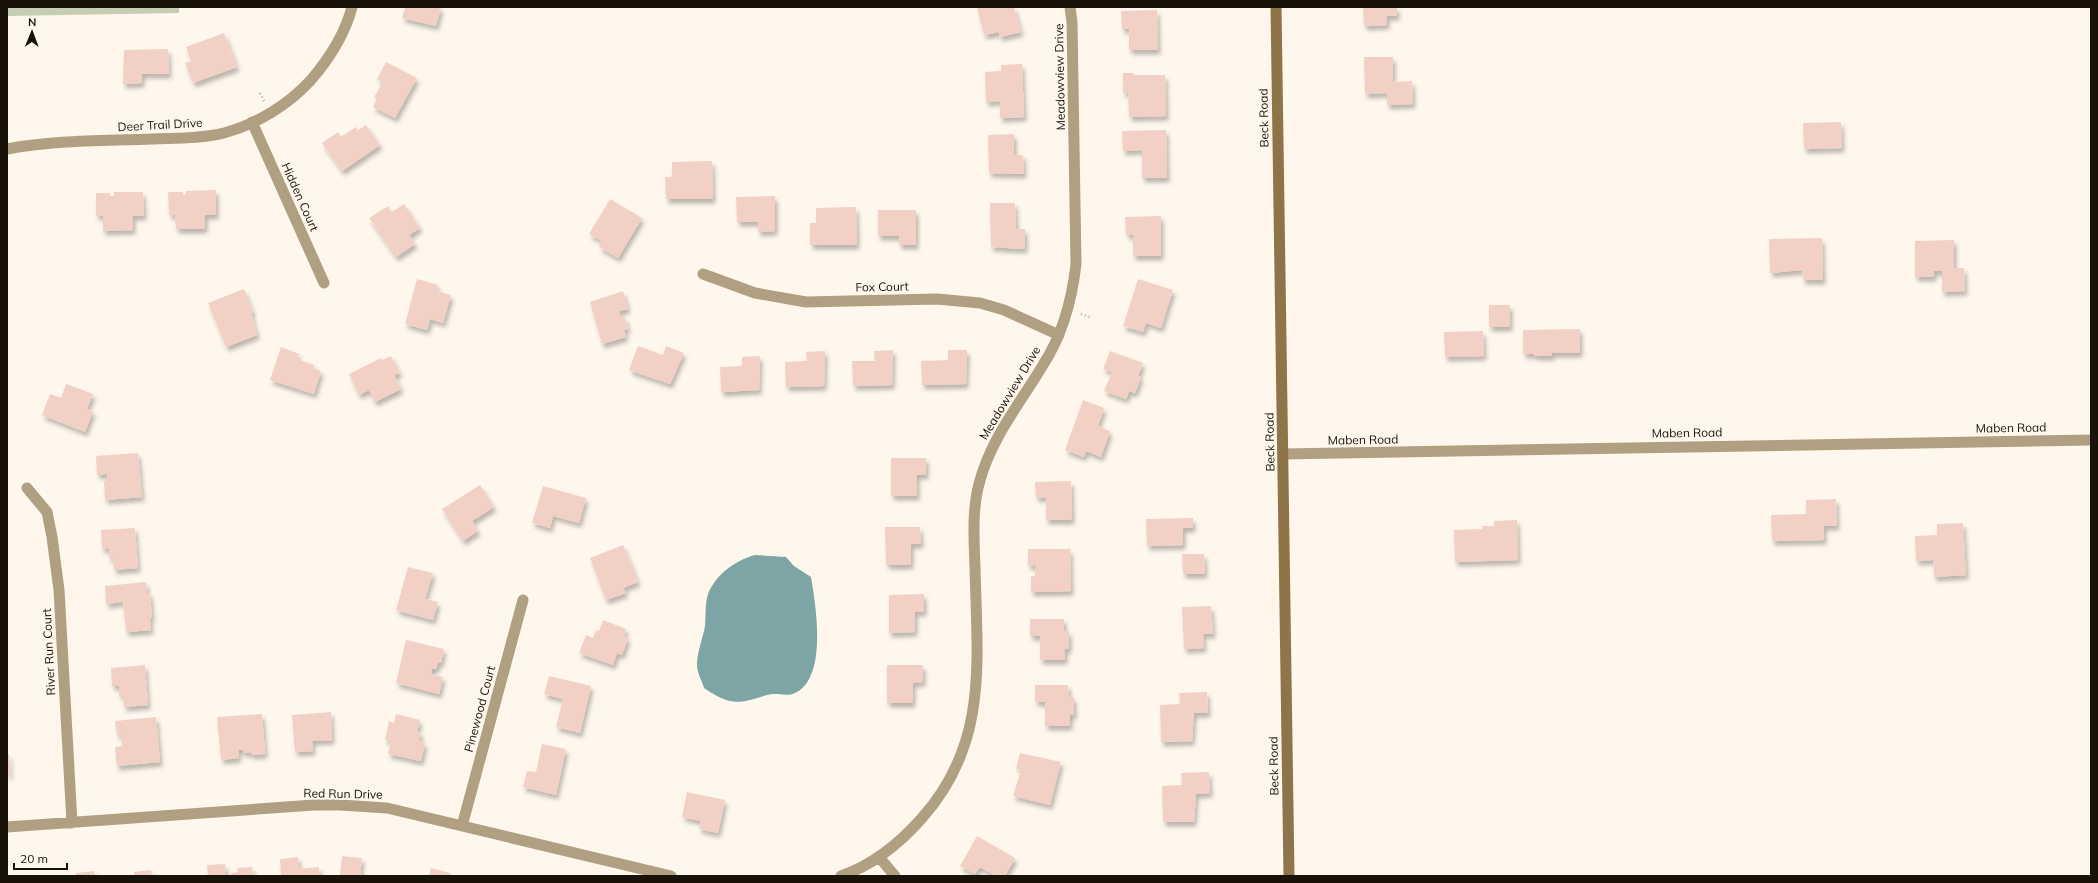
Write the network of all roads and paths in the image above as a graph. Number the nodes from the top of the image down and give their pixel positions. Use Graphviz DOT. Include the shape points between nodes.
graph roads {
  1 [pos="352,7"];
  2 [pos="1070,7"];
  3 [pos="1276,7"];
  4 [pos="260,93"];
  5 [pos="264,101"];
  6 [pos="252,122"];
  7 [pos="7,150"];
  8 [pos="703,274"];
  9 [pos="324,283"];
  10 [pos="1081,314"];
  11 [pos="1090,317"];
  12 [pos="1059,335"];
  13 [pos="2091,440"];
  14 [pos="1283,454"];
  15 [pos="27,488"];
  16 [pos="523,600"];
  17 [pos="72,823"];
  18 [pos="462,826"];
  19 [pos="7,827"];
  20 [pos="879,857"];
  21 [pos="670,876"];
  22 [pos="841,876"];
  23 [pos="895,876"];
  24 [pos="1289,876"];
  1 -- 6 [label="street, Deer Trail Drive" via="338,42 321,68 300,91 276,110"];
  2 -- 12 [label="street, Meadowview Drive" via="1076,264 1070,304"];
  3 -- 14 [label="main road, Beck Road"];
  4 -- 5 [label="path"];
  6 -- 7 [label="street, Deer Trail Drive" via="225,132 200,137 59,142"];
  6 -- 9 [label="street, Hidden Court"];
  8 -- 12 [label="street, Fox Court" via="755,293 806,302 937,299 980,303 1004,310"];
  10 -- 11 [label="path"];
  12 -- 20 [label="street, Meadowview Drive" via="1044,365 997,437 986,460 979,485 974,543 976,687 973,718 965,750 952,778 930,810 910,832"];
  13 -- 14 [label="street, Maben Road"];
  14 -- 24 [label="main road, Beck Road"];
  15 -- 17 [label="street, River Run Court" via="47,512 52,537 59,590"];
  16 -- 18 [label="street, Pinewood Court"];
  17 -- 18 [label="street, Red Run Drive" via="340,805 387,808"];
  17 -- 19 [label="street, Red Run Drive"];
  18 -- 21 [label="street, Red Run Drive"];
  20 -- 22 [label="street"];
  20 -- 23 [label="street"];
}
